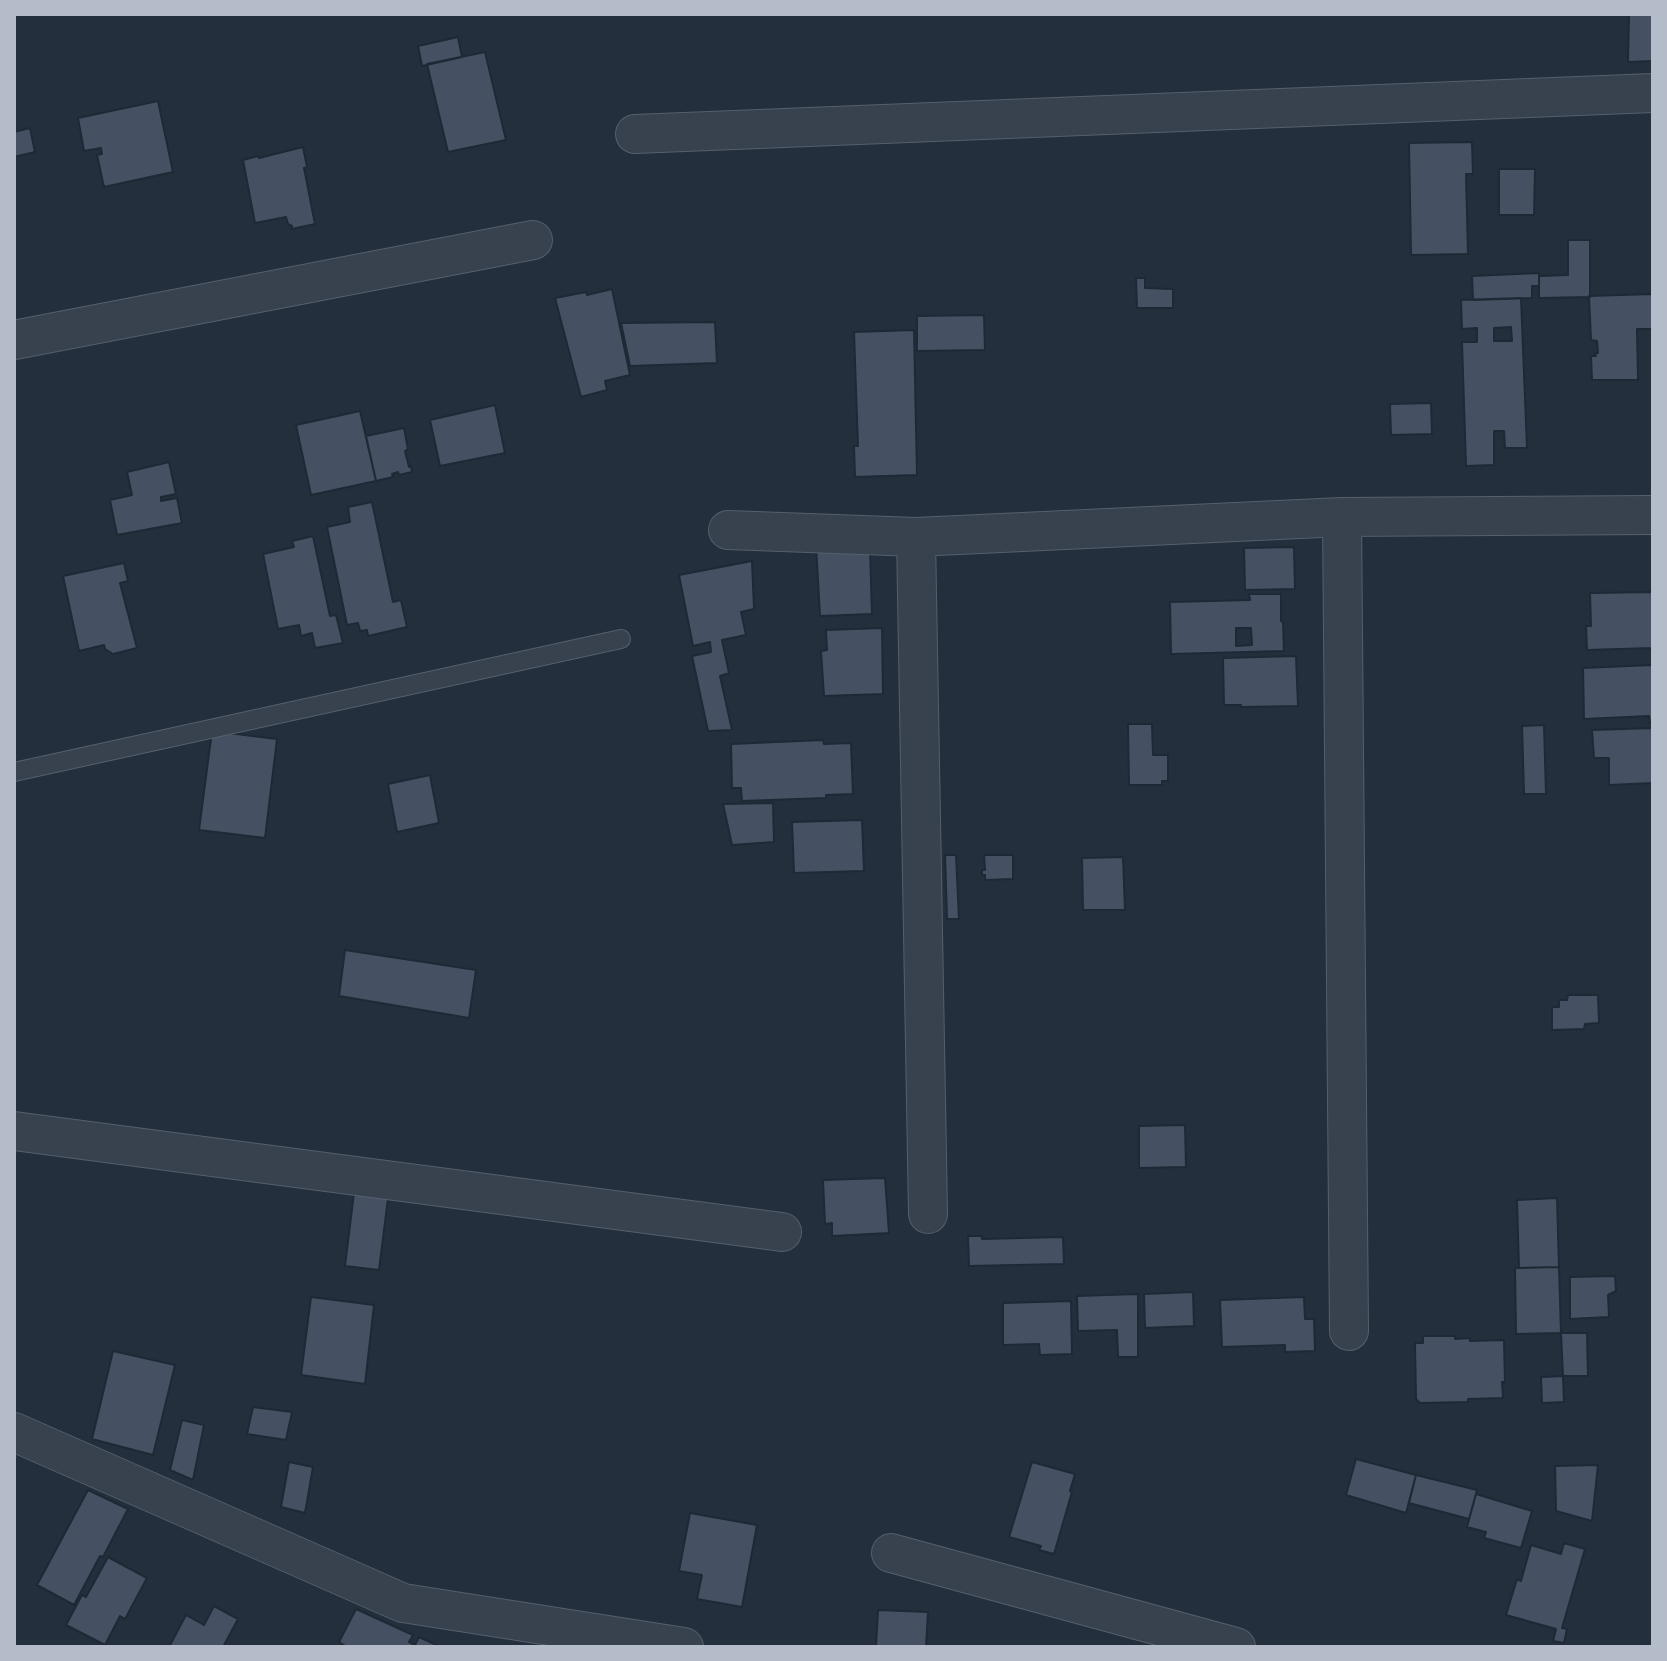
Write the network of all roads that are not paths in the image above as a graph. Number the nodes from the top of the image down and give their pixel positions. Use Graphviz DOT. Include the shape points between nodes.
graph roads {
  1 [pos="1653,93"];
  2 [pos="635,134"];
  3 [pos="533,240"];
  4 [pos="14,340"];
  5 [pos="1653,515"];
  6 [pos="1342,517"];
  7 [pos="728,530"];
  8 [pos="916,537"];
  9 [pos="621,639"];
  10 [pos="14,772"];
  11 [pos="14,1131"];
  12 [pos="928,1214"];
  13 [pos="782,1232"];
  14 [pos="1349,1331"];
  15 [pos="14,1432"];
  16 [pos="891,1553"];
  17 [pos="684,1647"];
  18 [pos="1236,1647"];
  1 -- 2 [label="street"];
  3 -- 4 [label="street"];
  5 -- 6 [label="street"];
  6 -- 8 [label="street"];
  6 -- 14 [label="street"];
  7 -- 8 [label="street"];
  8 -- 12 [label="street"];
  9 -- 10 [label="lane"];
  11 -- 13 [label="street"];
  15 -- 17 [label="street" via="403,1603"];
  16 -- 18 [label="street"];
}
